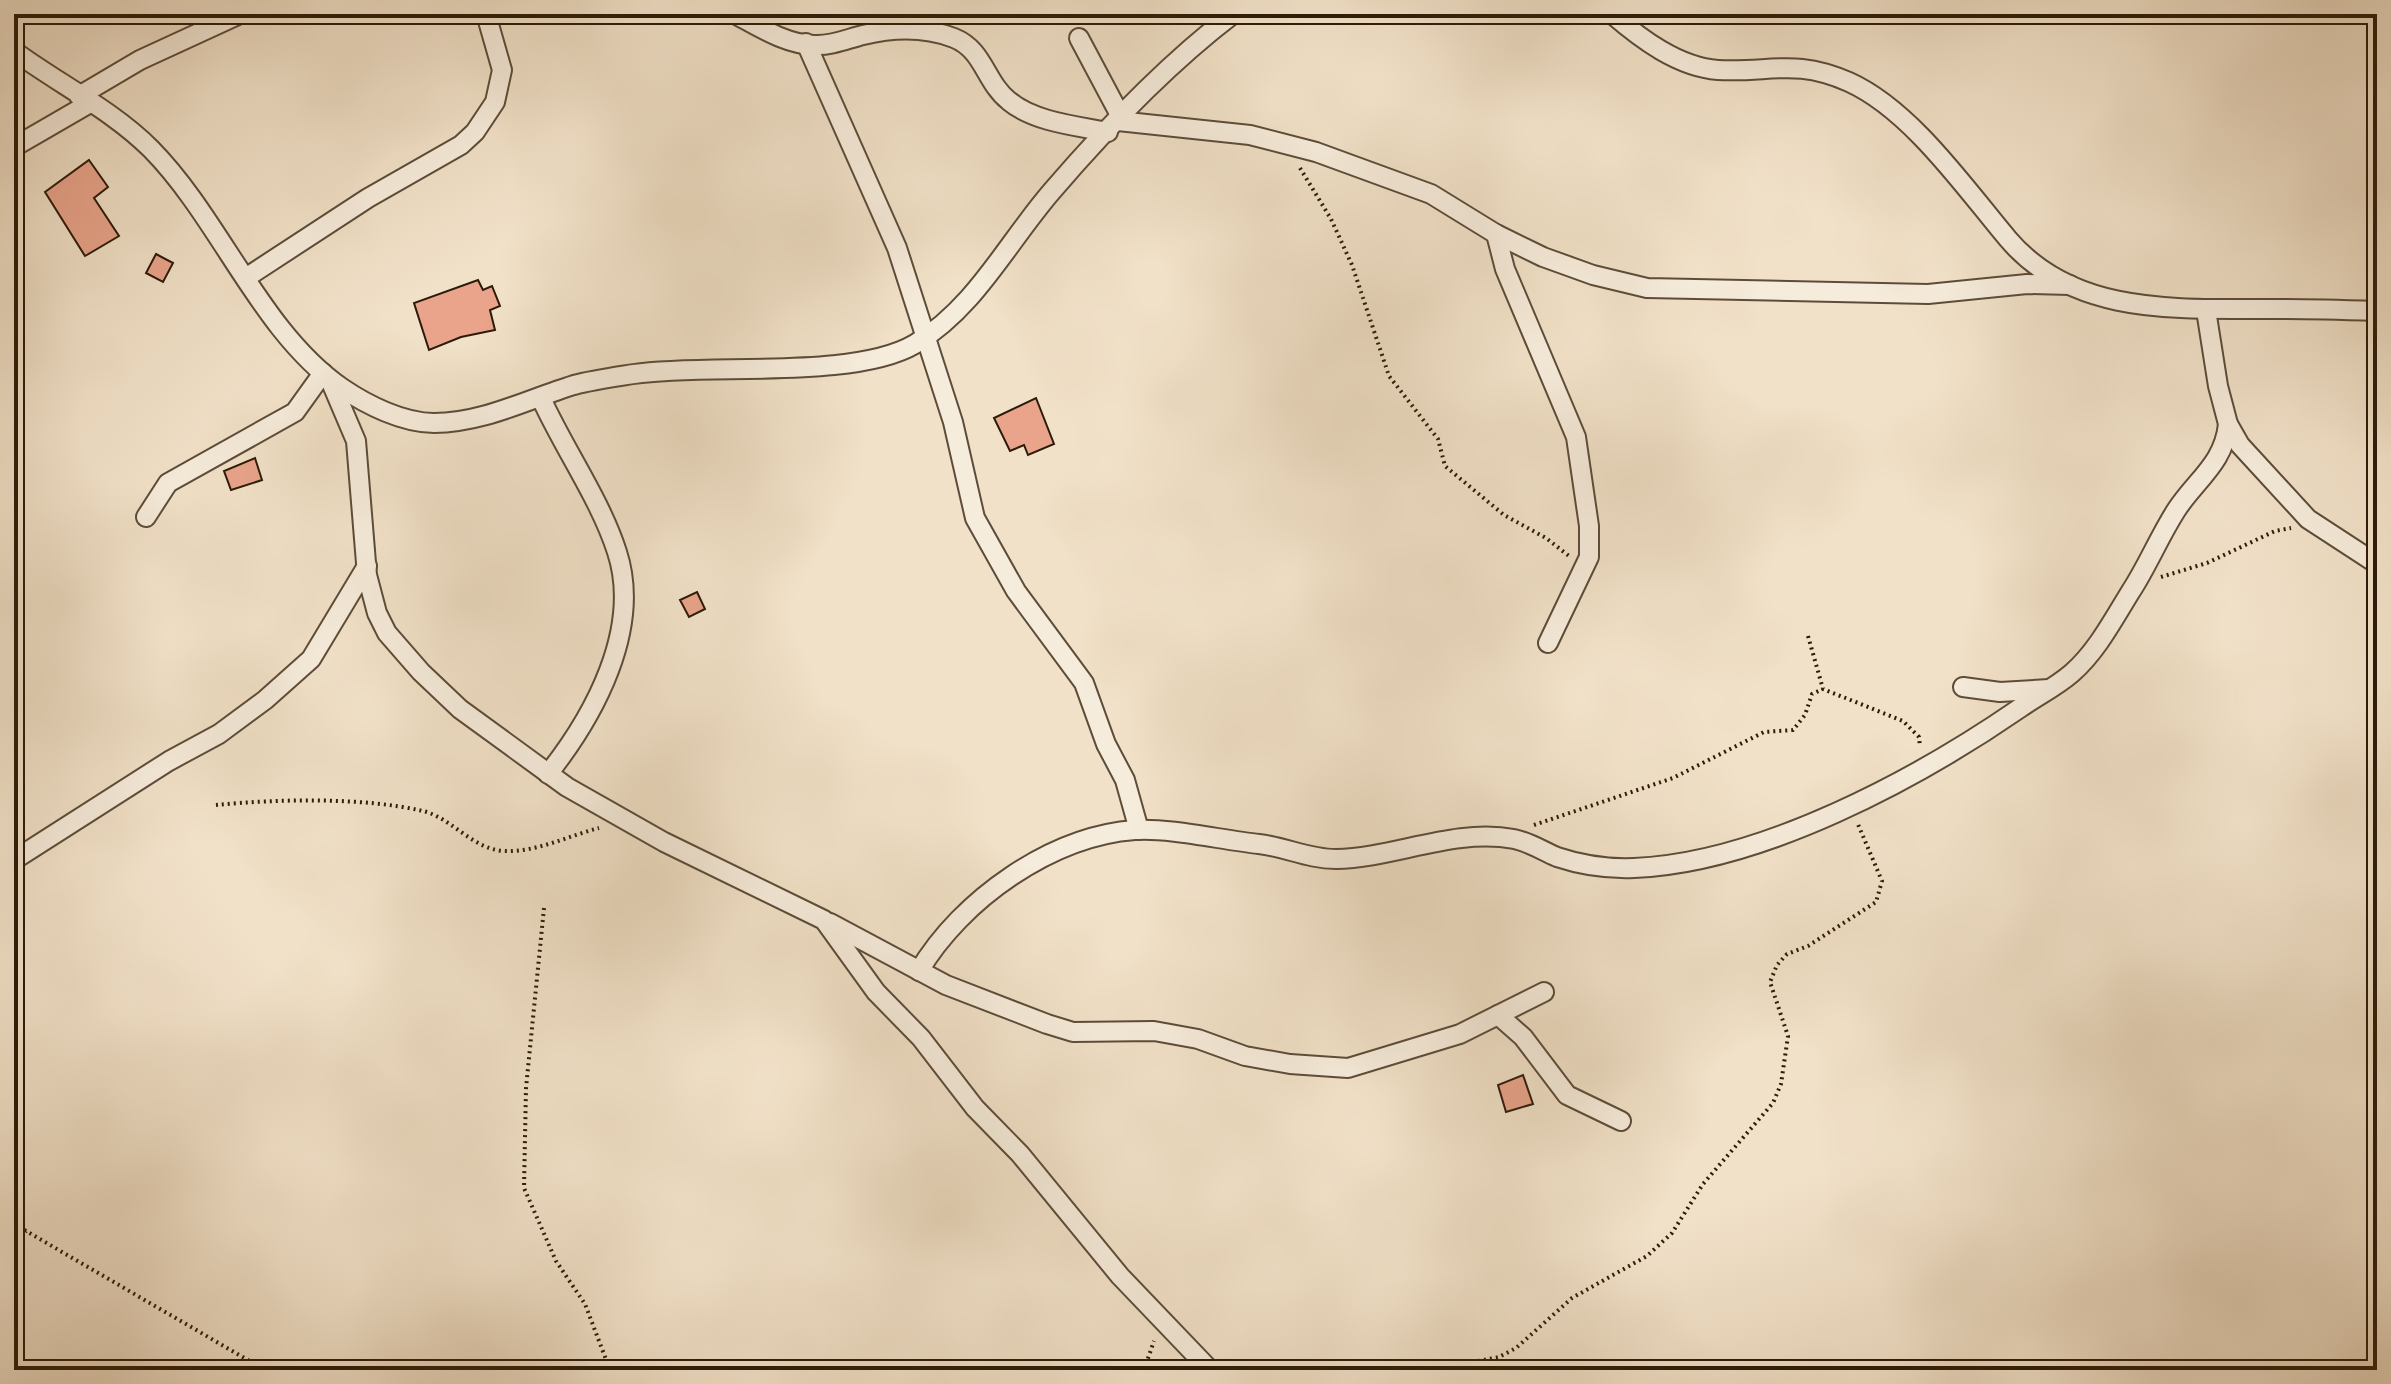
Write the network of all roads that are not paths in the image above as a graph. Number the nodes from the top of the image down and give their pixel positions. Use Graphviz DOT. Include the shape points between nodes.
graph roads {
  1 [pos="240,14"];
  2 [pos="486,14"];
  3 [pos="735,14"];
  4 [pos="1233,14"];
  5 [pos="1612,14"];
  6 [pos="1079,38"];
  7 [pos="806,43"];
  8 [pos="14,51"];
  9 [pos="85,100"];
  10 [pos="1116,123"];
  11 [pos="14,147"];
  12 [pos="1496,234"];
  13 [pos="247,277"];
  14 [pos="2070,285"];
  15 [pos="2206,310"];
  16 [pos="2377,311"];
  17 [pos="927,335"];
  18 [pos="326,375"];
  19 [pos="541,398"];
  20 [pos="2228,424"];
  21 [pos="146,517"];
  22 [pos="2377,564"];
  23 [pos="367,566"];
  24 [pos="1548,643"];
  25 [pos="1963,687"];
  26 [pos="2052,689"];
  27 [pos="548,774"];
  28 [pos="1139,830"];
  29 [pos="14,860"];
  30 [pos="824,920"];
  31 [pos="919,971"];
  32 [pos="1544,992"];
  33 [pos="1498,1015"];
  34 [pos="1621,1121"];
  35 [pos="1210,1370"];
  1 -- 9 [label="street" via="140,60"];
  2 -- 13 [label="street" via="502,70 495,102 475,132"];
  3 -- 7 [label="street"];
  4 -- 10 [label="street" via="1194,43"];
  5 -- 14 [label="street" via="1653,45 1698,66 1800,67 1864,90 1895,113 2027,259"];
  6 -- 10 [label="street"];
  7 -- 10 [label="street" via="893,29 931,31 974,49 1010,102 1060,122"];
  7 -- 17 [label="street" via="897,248"];
  8 -- 9 [label="street"];
  9 -- 11 [label="street"];
  9 -- 13 [label="street" via="153,151"];
  10 -- 12 [label="street" via="1250,135 1290,145 1431,194"];
  10 -- 17 [label="street" via="1051,192 951,318"];
  12 -- 14 [label="street" via="1593,275 1647,288 1928,294"];
  12 -- 24 [label="street" via="1505,269 1576,437 1589,526 1589,557"];
  13 -- 18 [label="street" via="265,306"];
  14 -- 15 [label="street" via="2127,303"];
  15 -- 16 [label="street"];
  15 -- 20 [label="street"];
  17 -- 19 [label="street" via="912,346 868,359 636,374 575,385"];
  17 -- 28 [label="street" via="975,518 1016,591 1084,683 1101,734 1125,780"];
  18 -- 19 [label="street" via="356,397 418,423 458,421"];
  18 -- 21 [label="street" via="295,412 168,483"];
  18 -- 23 [label="street" via="356,441"];
  19 -- 27 [label="street" via="618,554 622,594 618,642 598,701"];
  20 -- 22 [label="street" via="2281,492 2331,536"];
  20 -- 26 [label="street" via="2219,457 2178,507 2125,601 2088,656"];
  23 -- 27 [label="street" via="387,633 460,709"];
  23 -- 29 [label="street" via="311,659 265,700"];
  25 -- 26 [label="street" via="2000,692"];
  26 -- 28 [label="street" via="1957,751 1850,805 1751,846 1641,868 1572,861 1509,838 1429,843 1333,859"];
  27 -- 30 [label="street" via="629,823"];
  28 -- 31 [label="street" via="1079,843 1016,874 948,931"];
  30 -- 31 [label="street"];
  30 -- 35 [label="street" via="876,992 921,1038 970,1102 1120,1276"];
  31 -- 33 [label="street" via="993,1005 1073,1032 1154,1031 1290,1064 1348,1068 1460,1034"];
  32 -- 33 [label="street"];
  33 -- 34 [label="street" via="1523,1037 1567,1095"];
}
